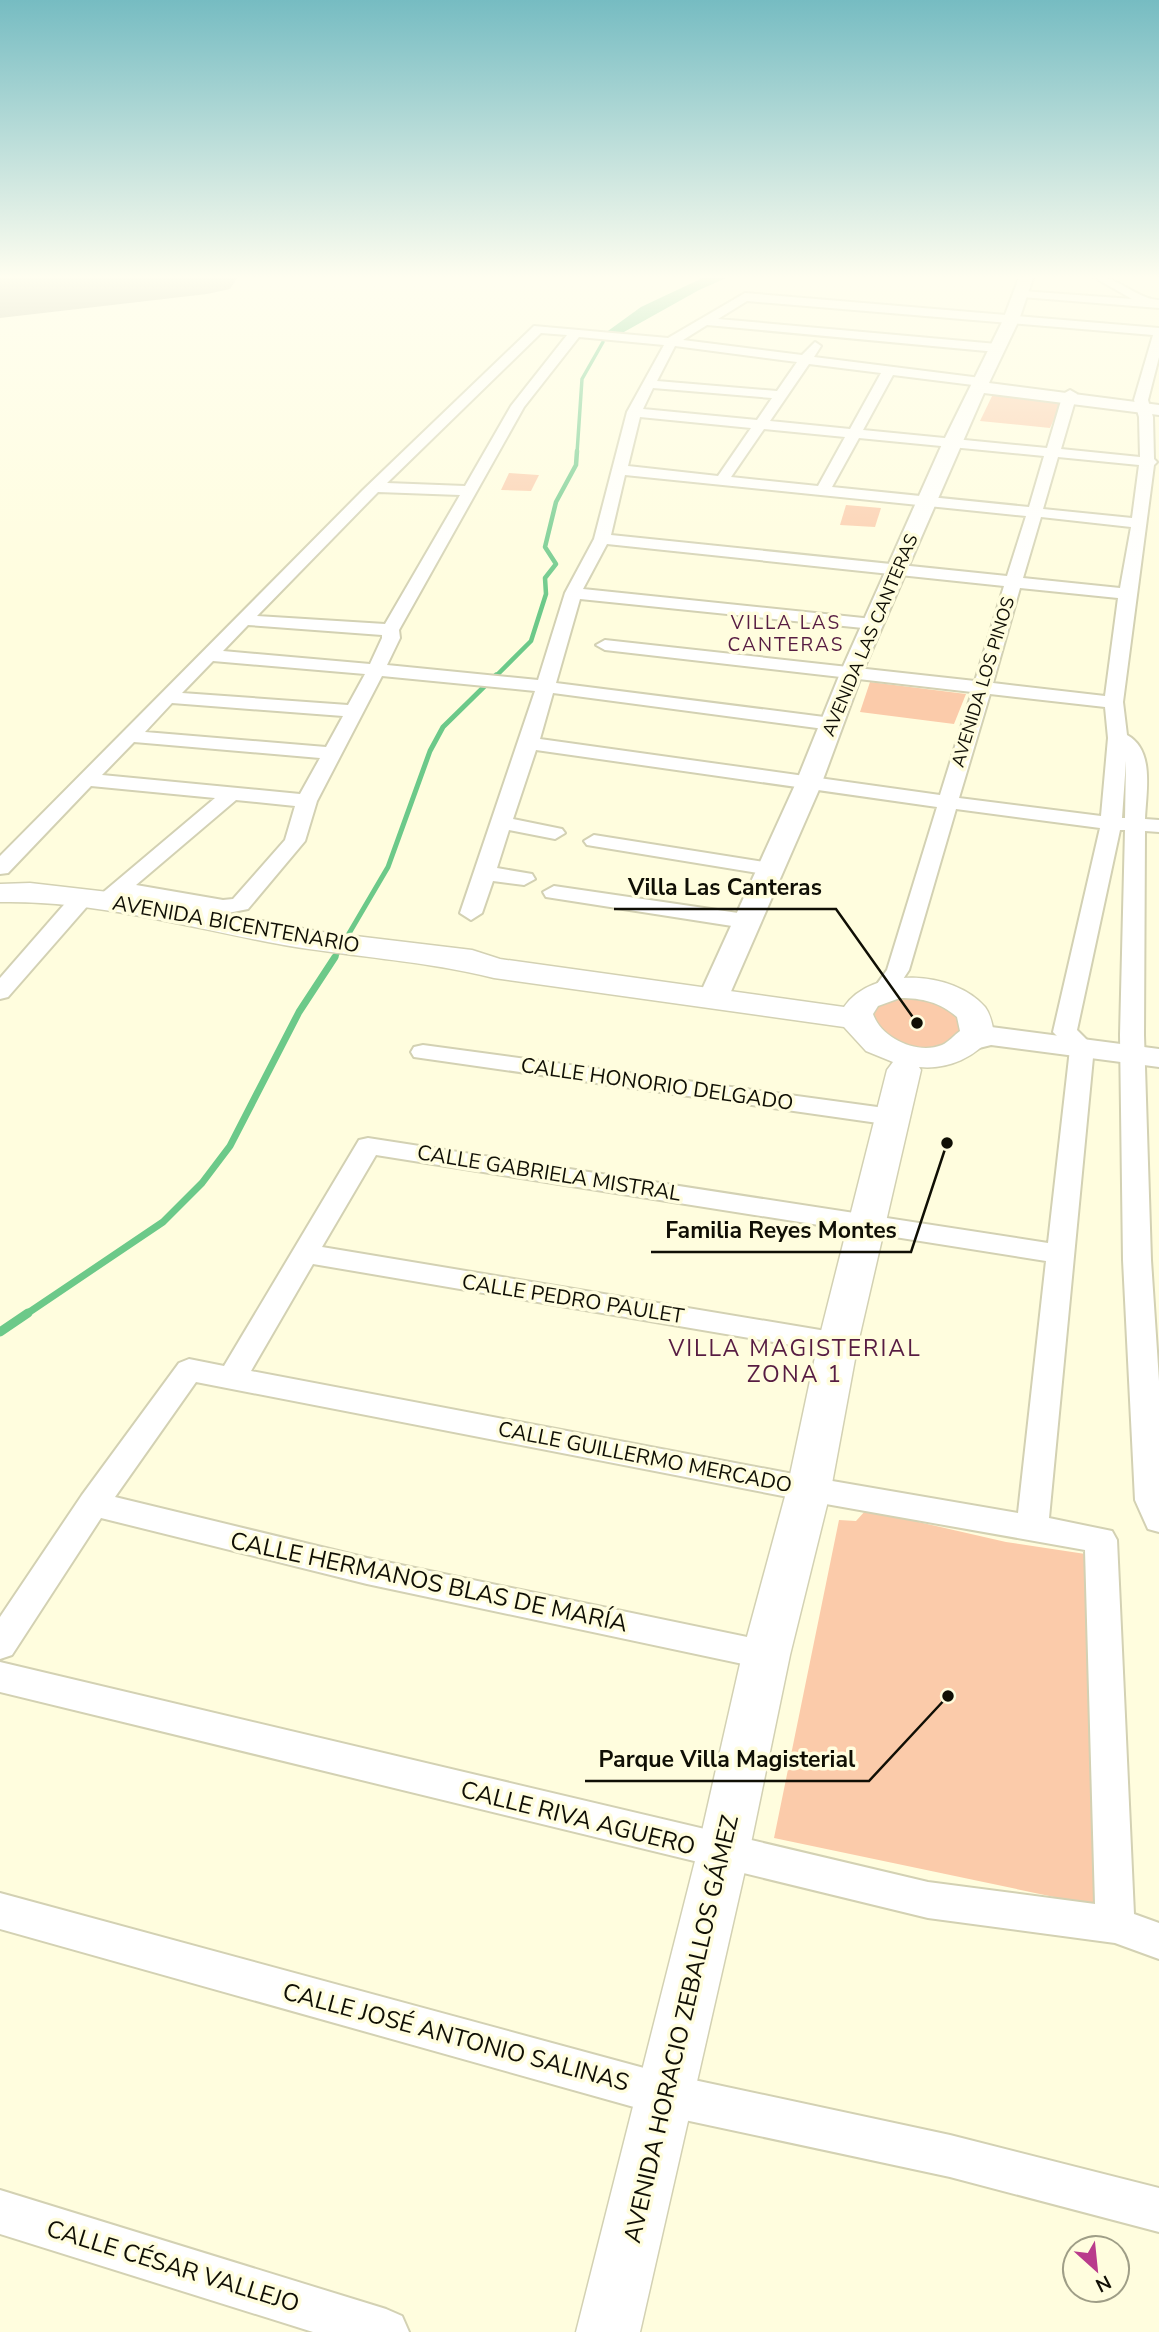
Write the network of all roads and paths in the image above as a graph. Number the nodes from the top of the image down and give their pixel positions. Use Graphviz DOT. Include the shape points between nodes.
graph roads {
  1 [pos="482,384"];
  2 [pos="535,384"];
  3 [pos="647,384"];
  4 [pos="788,384"];
  5 [pos="881,384"];
  6 [pos="971,384"];
  7 [pos="979,385"];
  8 [pos="779,396"];
  9 [pos="1070,396"];
  10 [pos="1152,400"];
  11 [pos="634,412"];
  12 [pos="759,423"];
  13 [pos="853,431"];
  14 [pos="952,442"];
  15 [pos="1054,452"];
  16 [pos="1150,462"];
  17 [pos="620,470"];
  18 [pos="722,480"];
  19 [pos="377,487"];
  20 [pos="467,491"];
  21 [pos="822,491"];
  22 [pos="926,502"];
  23 [pos="1034,513"];
  24 [pos="1140,523"];
  25 [pos="602,539"];
  26 [pos="897,569"];
  27 [pos="1013,582"];
  28 [pos="573,593"];
  29 [pos="1128,594"];
  30 [pos="244,620"];
  31 [pos="873,624"];
  32 [pos="390,630"];
  33 [pos="605,645"];
  34 [pos="210,655"];
  35 [pos="376,670"];
  36 [pos="852,671"];
  37 [pos="544,688"];
  38 [pos="983,688"];
  39 [pos="168,697"];
  40 [pos="1114,702"];
  41 [pos="354,711"];
  42 [pos="832,724"];
  43 [pos="130,736"];
  44 [pos="1118,738"];
  45 [pos="529,743"];
  46 [pos="333,753"];
  47 [pos="1136,763"];
  48 [pos="1159,765"];
  49 [pos="87,780"];
  50 [pos="808,785"];
  51 [pos="233,793"];
  52 [pos="307,801"];
  53 [pos="947,802"];
  54 [pos="503,823"];
  55 [pos="1111,823"];
  56 [pos="1136,823"];
  57 [pos="1159,826"];
  58 [pos="555,833"];
  59 [pos="594,841"];
  60 [pos="0,869"];
  61 [pos="770,869"];
  62 [pos="485,873"];
  63 [pos="524,879"];
  64 [pos="1135,891"];
  65 [pos="554,892"];
  66 [pos="0,893"];
  67 [pos="1159,894"];
  68 [pos="94,899"];
  69 [pos="471,912"];
  70 [pos="745,921"];
  71 [pos="716,990"];
  72 [pos="0,992"];
  73 [pos="883,993"];
  74 [pos="972,1028"];
  75 [pos="1073,1039"];
  76 [pos="1146,1046"];
  77 [pos="423,1052"];
  78 [pos="908,1059"];
  79 [pos="892,1116"];
  80 [pos="1148,1153"];
  81 [pos="867,1223"];
  82 [pos="307,1254"];
  83 [pos="1061,1254"];
  84 [pos="1148,1262"];
  85 [pos="838,1343"];
  86 [pos="232,1378"];
  87 [pos="809,1489"];
  88 [pos="93,1504"];
  89 [pos="1159,1520"];
  90 [pos="1032,1528"];
  91 [pos="0,1645"];
  92 [pos="766,1655"];
  93 [pos="0,1677"];
  94 [pos="723,1853"];
  95 [pos="0,1911"];
  96 [pos="1115,1925"];
  97 [pos="1159,1941"];
  98 [pos="666,2095"];
  99 [pos="1159,2210"];
  100 [pos="0,2212"];
  101 [pos="386,2332"];
  102 [pos="608,2332"];
  1 -- 19 [label="street"];
  2 -- 20 [label="street"];
  3 -- 8 [label="street"];
  3 -- 11 [label="street"];
  4 -- 8 [label="street"];
  5 -- 13 [label="street"];
  6 -- 7 [label="street"];
  7 -- 9 [label="street"];
  7 -- 14 [label="street, AVENIDA LAS CANTERAS"];
  8 -- 12 [label="street"];
  9 -- 10 [label="street"];
  9 -- 15 [label="street, AVENIDA LOS PINOS"];
  10 -- 16 [label="street"];
  11 -- 12 [label="street"];
  11 -- 17 [label="street"];
  12 -- 13 [label="street"];
  12 -- 18 [label="street"];
  13 -- 14 [label="street"];
  13 -- 21 [label="street"];
  14 -- 15 [label="street"];
  14 -- 22 [label="street, AVENIDA LAS CANTERAS"];
  15 -- 16 [label="street"];
  15 -- 23 [label="street, AVENIDA LOS PINOS"];
  16 -- 24 [label="street"];
  17 -- 18 [label="street"];
  17 -- 25 [label="street"];
  18 -- 21 [label="street"];
  19 -- 20 [label="street"];
  19 -- 30 [label="street"];
  20 -- 32 [label="street"];
  21 -- 22 [label="street"];
  22 -- 23 [label="street"];
  22 -- 26 [label="street, AVENIDA LAS CANTERAS"];
  23 -- 24 [label="street"];
  23 -- 27 [label="street, AVENIDA LOS PINOS"];
  24 -- 29 [label="street"];
  25 -- 26 [label="street"];
  25 -- 28 [label="street"];
  26 -- 27 [label="street"];
  26 -- 31 [label="street, AVENIDA LAS CANTERAS"];
  27 -- 29 [label="street"];
  27 -- 38 [label="street, AVENIDA LOS PINOS"];
  28 -- 31 [label="street"];
  28 -- 37 [label="street"];
  29 -- 40 [label="street"];
  30 -- 32 [label="street"];
  30 -- 34 [label="street"];
  31 -- 36 [label="street, AVENIDA LAS CANTERAS"];
  32 -- 35 [label="street" via="391,638"];
  33 -- 36 [label="street"];
  34 -- 35 [label="street"];
  34 -- 39 [label="street"];
  35 -- 37 [label="street"];
  35 -- 41 [label="street"];
  36 -- 38 [label="street"];
  36 -- 42 [label="street, AVENIDA LAS CANTERAS"];
  37 -- 42 [label="street"];
  37 -- 45 [label="street"];
  38 -- 40 [label="street"];
  38 -- 53 [label="street, AVENIDA LOS PINOS"];
  39 -- 41 [label="street"];
  39 -- 43 [label="street"];
  40 -- 44 [label="street"];
  41 -- 46 [label="street"];
  42 -- 50 [label="street, AVENIDA LAS CANTERAS"];
  43 -- 46 [label="street"];
  43 -- 49 [label="street"];
  44 -- 47 [label="street" via="1131,744"];
  44 -- 55 [label="street"];
  45 -- 50 [label="street"];
  45 -- 54 [label="street"];
  46 -- 52 [label="street"];
  47 -- 48 [label="street"];
  47 -- 56 [label="street"];
  49 -- 51 [label="street"];
  49 -- 60 [label="street"];
  50 -- 53 [label="street"];
  50 -- 61 [label="street, AVENIDA LAS CANTERAS"];
  51 -- 52 [label="street"];
  51 -- 68 [label="street"];
  52 -- 68 [label="street" via="295,841 240,904 223,907 134,891"];
  53 -- 55 [label="street"];
  53 -- 73 [label="street, AVENIDA LOS PINOS"];
  54 -- 58 [label="street"];
  54 -- 62 [label="street"];
  55 -- 56 [label="street"];
  55 -- 75 [label="street"];
  56 -- 57 [label="street"];
  56 -- 64 [label="street"];
  59 -- 61 [label="street"];
  61 -- 70 [label="street, AVENIDA LAS CANTERAS"];
  62 -- 63 [label="street"];
  62 -- 69 [label="street"];
  64 -- 67 [label="street"];
  64 -- 76 [label="street" via="1144,953"];
  65 -- 70 [label="street"];
  66 -- 68 [label="main road, AVENIDA BICENTENARIO"];
  68 -- 71 [label="main road, AVENIDA BICENTENARIO" via="379,950 472,960 494,968"];
  68 -- 72 [label="street"];
  70 -- 71 [label="street, AVENIDA LAS CANTERAS"];
  71 -- 73 [label="main road, AVENIDA BICENTENARIO"];
  73 -- 74 [label="main road, AVENIDA BICENTENARIO" via="946,995"];
  73 -- 78 [label="main road" via="859,1030 869,1041"];
  74 -- 75 [label="street" via="991,1036"];
  74 -- 78 [label="main road" via="962,1048"];
  75 -- 76 [label="street"];
  75 -- 83 [label="street"];
  76 -- 80 [label="street"];
  77 -- 79 [label="street, CALLE HONORIO DELGADO"];
  78 -- 79 [label="main road, AVENIDA HORACIO ZEBALLOS GÁMEZ"];
  79 -- 81 [label="main road, AVENIDA HORACIO ZEBALLOS GÁMEZ"];
  80 -- 84 [label="street"];
  81 -- 82 [label="street, CALLE GABRIELA MISTRAL" via="368,1146"];
  81 -- 83 [label="street, CALLE GABRIELA MISTRAL"];
  81 -- 85 [label="main road, AVENIDA HORACIO ZEBALLOS GÁMEZ"];
  82 -- 85 [label="street, CALLE PEDRO PAULET"];
  82 -- 86 [label="street"];
  83 -- 90 [label="street"];
  84 -- 89 [label="street" via="1151,1500"];
  85 -- 87 [label="main road, AVENIDA HORACIO ZEBALLOS GÁMEZ"];
  86 -- 87 [label="street, CALLE GUILLERMO MERCADO"];
  86 -- 88 [label="street, CALLE GUILLERMO MERCADO" via="189,1370"];
  87 -- 90 [label="street, CALLE GUILLERMO MERCADO"];
  87 -- 92 [label="main road, AVENIDA HORACIO ZEBALLOS GÁMEZ"];
  88 -- 91 [label="street"];
  88 -- 92 [label="street, CALLE HERMANOS BLAS DE MARÍA" via="367,1571"];
  90 -- 96 [label="street, CALLE GUILLERMO MERCADO" via="1101,1540"];
  92 -- 94 [label="main road, AVENIDA HORACIO ZEBALLOS GÁMEZ"];
  93 -- 94 [label="street, CALLE RIVA AGUERO"];
  94 -- 96 [label="street, CALLE RIVA AGUERO" via="928,1900"];
  94 -- 98 [label="main road, AVENIDA HORACIO ZEBALLOS GÁMEZ"];
  95 -- 98 [label="street, CALLE JOSÉ ANTONIO SALINAS"];
  96 -- 97 [label="street, CALLE RIVA AGUERO"];
  98 -- 99 [label="street, CALLE JOSÉ ANTONIO SALINAS" via="950,2156"];
  98 -- 102 [label="main road, AVENIDA HORACIO ZEBALLOS GÁMEZ"];
  100 -- 101 [label="street, CALLE CÉSAR VALLEJO"];
}
